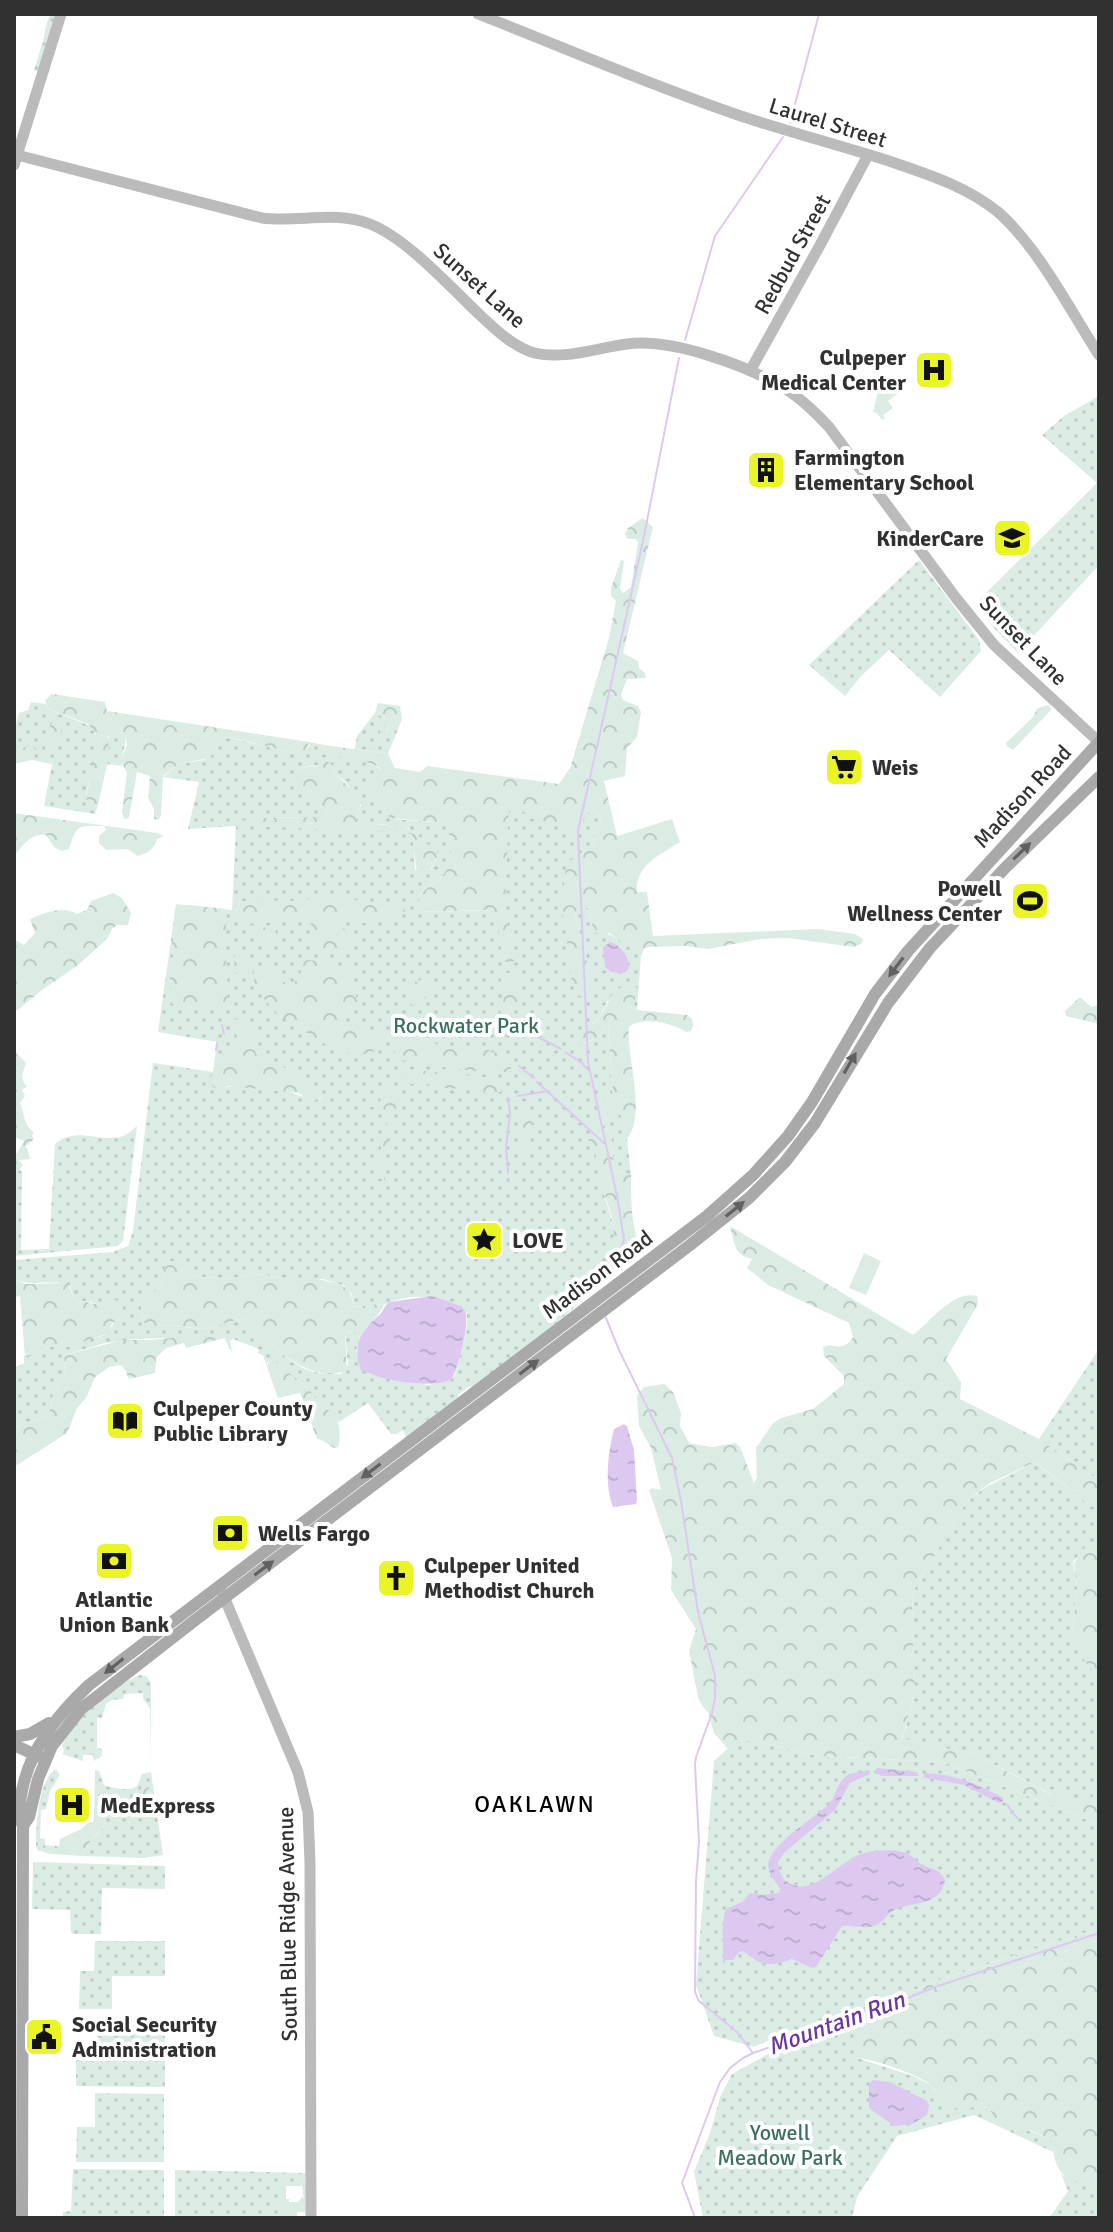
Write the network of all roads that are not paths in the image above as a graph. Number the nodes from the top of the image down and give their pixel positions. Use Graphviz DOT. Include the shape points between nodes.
graph roads {
  1 [pos="61,14"];
  2 [pos="478,14"];
  3 [pos="868,155"];
  4 [pos="16,160"];
  5 [pos="1099,355"];
  6 [pos="750,371"];
  7 [pos="1099,742"];
  8 [pos="1099,777"];
  9 [pos="222,1592"];
  10 [pos="59,1717"];
  11 [pos="14,1741"];
  12 [pos="14,1753"];
  13 [pos="39,1755"];
  14 [pos="24,1782"];
  15 [pos="23,1826"];
  16 [pos="14,2185"];
  17 [pos="22,2201"];
  18 [pos="22,2218"];
  19 [pos="311,2218"];
  1 -- 4 [label="street"];
  2 -- 3 [label="street, Laurel Street" via="738,115"];
  3 -- 5 [label="street, Laurel Street" via="957,186 997,212 1027,245"];
  3 -- 6 [label="street, Redbud Street"];
  4 -- 6 [label="street, Sunset Lane" via="262,218 357,219 393,236 495,330 528,351 564,355 652,343"];
  6 -- 7 [label="street, Sunset Lane" via="814,411 994,645"];
  7 -- 9 [label="main road, Madison Road, one-way" via="908,951 875,994 803,1116 753,1175"];
  9 -- 8 [label="main road, Madison Road, one-way" via="690,1245 764,1184 815,1123 921,958"];
  9 -- 10 [label="main road, Madison Road, one-way" via="89,1685"];
  9 -- 13 [label="main road, Madison Road" via="81,1709"];
  9 -- 19 [label="street, South Blue Ridge Avenue" via="298,1772 306,1803"];
  10 -- 11 [label="main road"];
  10 -- 13 [label="main road, Madison Road"];
  11 -- 13 [label="main road"];
  12 -- 14 [label="main road"];
  13 -- 14 [label="main road"];
  13 -- 15 [label="main road"];
  14 -- 15 [label="main road" via="19,1816"];
  15 -- 17 [label="main road"];
  16 -- 17 [label="street"];
  17 -- 18 [label="main road"];
}
